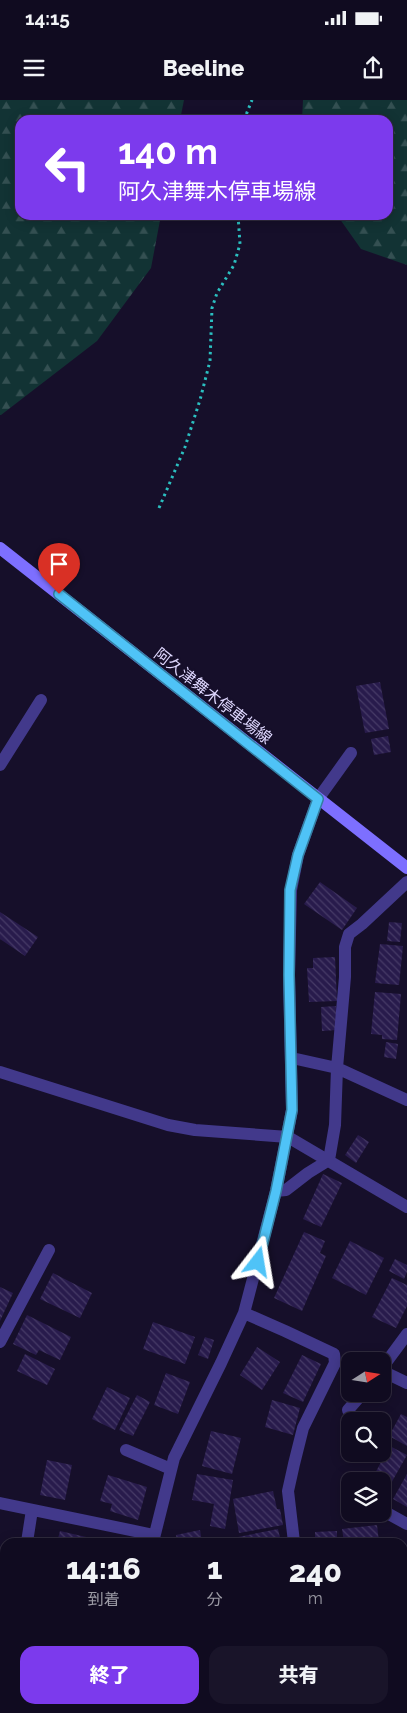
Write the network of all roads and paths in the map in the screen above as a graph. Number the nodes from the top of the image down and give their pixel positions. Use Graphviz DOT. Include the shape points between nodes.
graph roads {
  1 [pos="252,100"];
  2 [pos="246,115"];
  3 [pos="238,220"];
  4 [pos="159,508"];
  5 [pos="0,548"];
  6 [pos="41,700"];
  7 [pos="351,753"];
  8 [pos="0,765"];
  9 [pos="318,799"];
  10 [pos="407,868"];
  11 [pos="407,882"];
  12 [pos="292,1058"];
  13 [pos="337,1068"];
  14 [pos="0,1072"];
  15 [pos="407,1100"];
  16 [pos="288,1137"];
  17 [pos="329,1160"];
  18 [pos="276,1191"];
  19 [pos="407,1207"];
  20 [pos="49,1250"];
  21 [pos="244,1313"];
  22 [pos="407,1334"];
  23 [pos="0,1342"];
  24 [pos="391,1356"];
  25 [pos="391,1374"];
  26 [pos="407,1384"];
  27 [pos="355,1402"];
  28 [pos="348,1410"];
  29 [pos="126,1450"];
  30 [pos="171,1469"];
  31 [pos="0,1502"];
  32 [pos="32,1510"];
  33 [pos="391,1515"];
  34 [pos="407,1524"];
  35 [pos="28,1538"];
  36 [pos="150,1538"];
  37 [pos="154,1538"];
  38 [pos="294,1538"];
  1 -- 2 [label="path"];
  3 -- 4 [label="path" via="240,244 234,266 217,293 212,308 210,361 200,400 185,447"];
  5 -- 9 [label="main road, 阿久津舞木停車場線"];
  6 -- 8 [label="street"];
  7 -- 9 [label="street"];
  9 -- 10 [label="main road, 阿久津舞木停車場線"];
  9 -- 12 [label="street" via="298,855 290,890"];
  11 -- 13 [label="street" via="348,934"];
  12 -- 13 [label="street"];
  12 -- 16 [label="street" via="292,1110"];
  13 -- 15 [label="street"];
  13 -- 17 [label="street" via="335,1125"];
  14 -- 16 [label="street" via="168,1125"];
  16 -- 17 [label="street"];
  16 -- 18 [label="street"];
  17 -- 18 [label="street" via="286,1190"];
  17 -- 19 [label="street"];
  18 -- 21 [label="street"];
  20 -- 23 [label="street"];
  21 -- 30 [label="street"];
  21 -- 38 [label="street" via="334,1354 335,1363 303,1428 288,1491"];
  22 -- 24 [label="street"];
  25 -- 26 [label="street"];
  27 -- 28 [label="street"];
  29 -- 30 [label="street"];
  30 -- 37 [label="street"];
  31 -- 32 [label="street"];
  32 -- 35 [label="street"];
  32 -- 36 [label="street"];
  33 -- 34 [label="street"];
}
